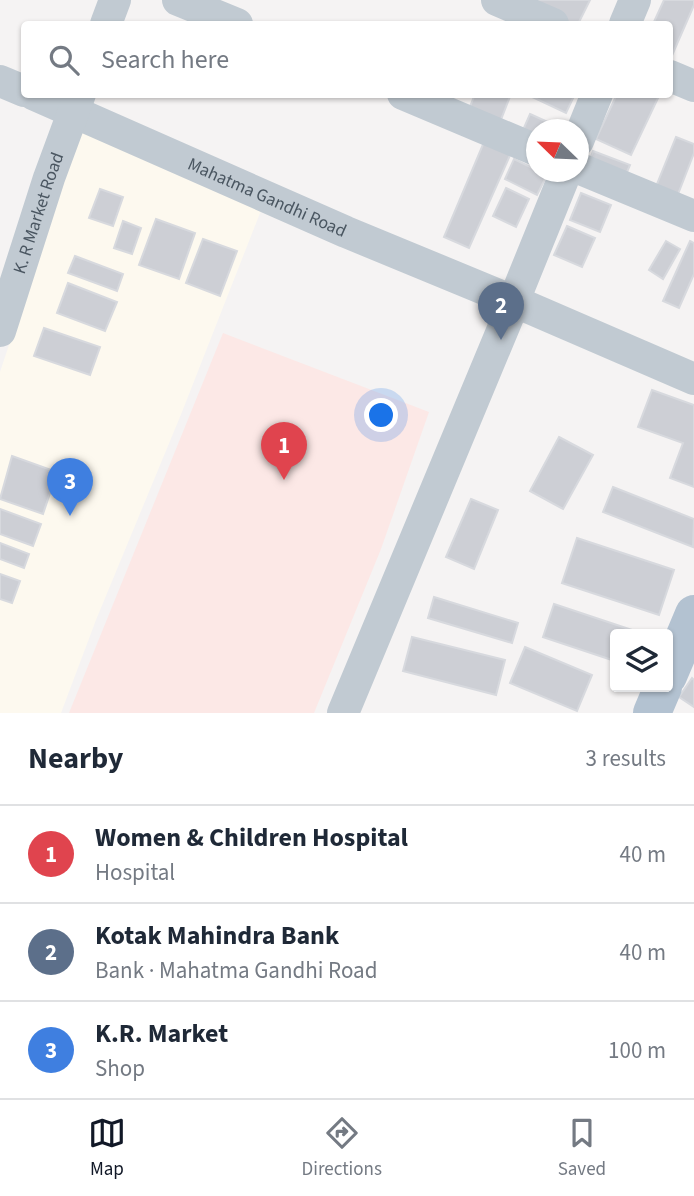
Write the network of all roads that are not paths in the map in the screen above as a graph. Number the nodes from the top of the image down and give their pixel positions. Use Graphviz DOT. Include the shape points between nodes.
graph roads {
  1 [pos="116,0"];
  2 [pos="178,0"];
  3 [pos="497,0"];
  4 [pos="635,0"];
  5 [pos="107,21"];
  6 [pos="230,21"];
  7 [pos="545,21"];
  8 [pos="626,21"];
  9 [pos="673,77"];
  10 [pos="0,81"];
  11 [pos="694,86"];
  12 [pos="21,90"];
  13 [pos="51,98"];
  14 [pos="413,98"];
  15 [pos="595,98"];
  16 [pos="77,104"];
  17 [pos="587,119"];
  18 [pos="526,145"];
  19 [pos="589,172"];
  20 [pos="562,182"];
  21 [pos="694,216"];
  22 [pos="514,301"];
  23 [pos="0,331"];
  24 [pos="694,379"];
  25 [pos="694,614"];
  26 [pos="673,664"];
  27 [pos="661,692"];
  28 [pos="343,713"];
  29 [pos="652,713"];
  1 -- 5 [label="street"];
  2 -- 6 [label="street"];
  3 -- 7 [label="street"];
  4 -- 8 [label="street"];
  9 -- 11 [label="street"];
  10 -- 12 [label="street"];
  13 -- 16 [label="street, Mahatma Gandhi Road"];
  14 -- 18 [label="street"];
  15 -- 17 [label="street"];
  16 -- 22 [label="street, Mahatma Gandhi Road" via="346,232"];
  16 -- 23 [label="street, K. R Market Road"];
  19 -- 21 [label="street"];
  20 -- 22 [label="street"];
  22 -- 24 [label="street, Mahatma Gandhi Road"];
  22 -- 28 [label="street"];
  25 -- 26 [label="main road"];
  27 -- 29 [label="main road"];
}
